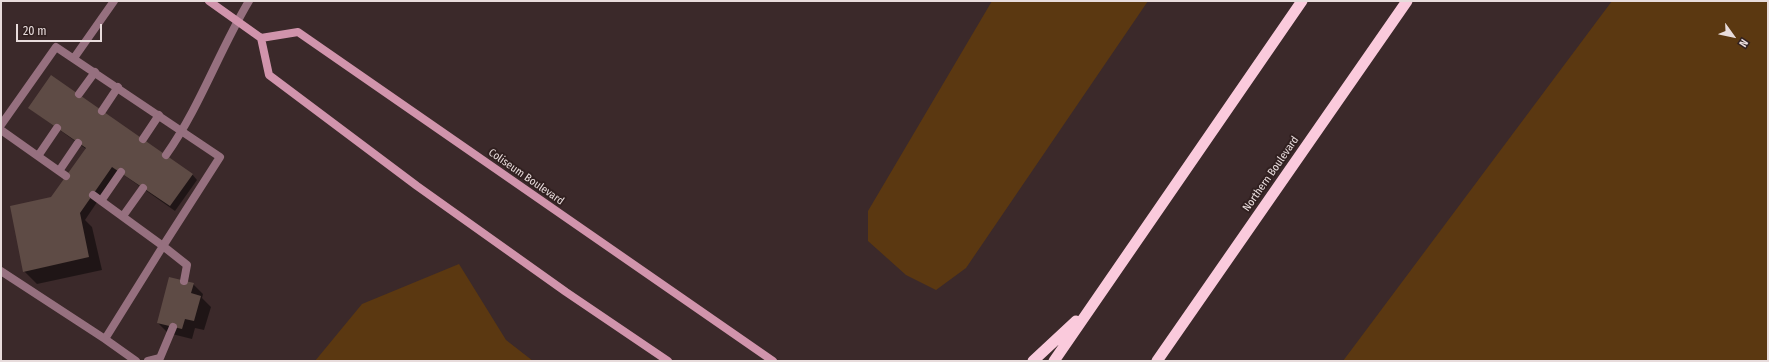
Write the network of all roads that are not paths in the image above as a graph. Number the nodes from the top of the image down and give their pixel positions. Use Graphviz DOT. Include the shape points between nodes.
graph roads {
  1 [pos="114,1"];
  2 [pos="208,1"];
  3 [pos="249,1"];
  4 [pos="1302,1"];
  5 [pos="1406,1"];
  6 [pos="237,21"];
  7 [pos="261,38"];
  8 [pos="74,58"];
  9 [pos="95,72"];
  10 [pos="118,87"];
  11 [pos="79,94"];
  12 [pos="102,111"];
  13 [pos="159,115"];
  14 [pos="1,125"];
  15 [pos="57,128"];
  16 [pos="1,130"];
  17 [pos="183,132"];
  18 [pos="143,139"];
  19 [pos="78,143"];
  20 [pos="166,155"];
  21 [pos="38,156"];
  22 [pos="121,172"];
  23 [pos="143,188"];
  24 [pos="93,195"];
  25 [pos="101,201"];
  26 [pos="124,216"];
  27 [pos="164,246"];
  28 [pos="1,271"];
  29 [pos="184,281"];
  30 [pos="1091,306"];
  31 [pos="173,327"];
  32 [pos="1179,330"];
  33 [pos="105,339"];
  34 [pos="136,361"];
  35 [pos="148,361"];
  36 [pos="668,361"];
  37 [pos="773,361"];
  38 [pos="1033,361"];
  39 [pos="1054,361"];
  40 [pos="1157,361"];
  41 [pos="1163,361"];
  1 -- 8 [label="lane"];
  2 -- 6 [label="main road"];
  3 -- 6 [label="lane"];
  4 -- 30 [label="highway"];
  5 -- 32 [label="highway, Northern Boulevard"];
  6 -- 7 [label="main road"];
  6 -- 17 [label="lane"];
  7 -- 36 [label="main road" via="269,74 417,186"];
  7 -- 37 [label="main road, Coliseum Boulevard" via="298,32"];
  8 -- 9 [label="lane"];
  8 -- 14 [label="lane" via="56,46"];
  9 -- 10 [label="lane"];
  9 -- 11 [label="lane"];
  10 -- 12 [label="lane"];
  10 -- 13 [label="lane"];
  13 -- 17 [label="lane"];
  13 -- 18 [label="lane"];
  15 -- 21 [label="lane"];
  16 -- 21 [label="lane"];
  17 -- 20 [label="lane"];
  17 -- 27 [label="lane" via="220,157"];
  19 -- 21 [label="lane" via="62,174"];
  22 -- 25 [label="lane"];
  23 -- 26 [label="lane"];
  24 -- 25 [label="lane"];
  25 -- 26 [label="lane"];
  26 -- 27 [label="lane"];
  27 -- 29 [label="lane" via="187,265"];
  27 -- 33 [label="lane"];
  28 -- 33 [label="lane"];
  30 -- 38 [label="highway"];
  30 -- 39 [label="highway"];
  31 -- 35 [label="lane" via="160,358"];
  32 -- 40 [label="highway, Northern Boulevard"];
  32 -- 41 [label="highway"];
  33 -- 34 [label="lane"];
}
